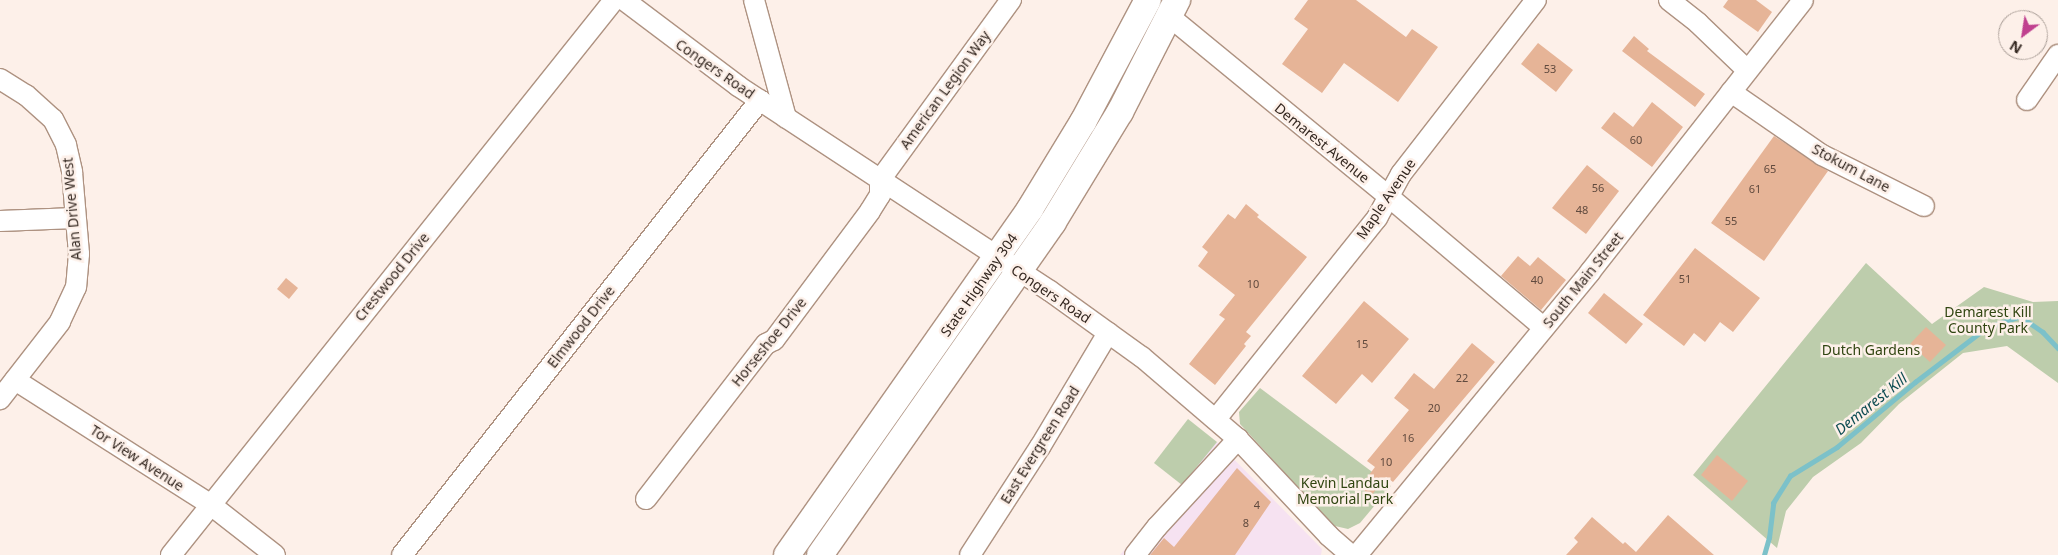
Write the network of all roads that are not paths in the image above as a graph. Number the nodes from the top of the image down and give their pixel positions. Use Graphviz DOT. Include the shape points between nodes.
graph roads {
  1 [pos="614,0"];
  2 [pos="624,0"];
  3 [pos="754,0"];
  4 [pos="1011,0"];
  5 [pos="1148,0"];
  6 [pos="1536,0"];
  7 [pos="1669,0"];
  8 [pos="1803,0"];
  9 [pos="1173,8"];
  10 [pos="2058,55"];
  11 [pos="1748,70"];
  12 [pos="0,79"];
  13 [pos="1731,92"];
  14 [pos="760,100"];
  15 [pos="2027,100"];
  16 [pos="786,118"];
  17 [pos="880,180"];
  18 [pos="1388,196"];
  19 [pos="1924,206"];
  20 [pos="75,218"];
  21 [pos="0,222"];
  22 [pos="998,258"];
  23 [pos="1020,272"];
  24 [pos="1544,328"];
  25 [pos="1108,333"];
  26 [pos="15,380"];
  27 [pos="0,399"];
  28 [pos="1216,419"];
  29 [pos="1238,439"];
  30 [pos="646,499"];
  31 [pos="211,505"];
  32 [pos="171,555"];
  33 [pos="275,555"];
  34 [pos="402,555"];
  35 [pos="788,555"];
  36 [pos="820,555"];
  37 [pos="970,555"];
  38 [pos="1135,555"];
  39 [pos="1352,555"];
  40 [pos="1357,555"];
  1 -- 31 [label="street, Crestwood Drive"];
  2 -- 14 [label="street, Congers Road" via="708,65"];
  3 -- 16 [label="street"];
  4 -- 17 [label="street, American Legion Way"];
  5 -- 22 [label="main road, State Highway 304" via="1083,122"];
  6 -- 18 [label="street, Maple Avenue" via="1401,174"];
  7 -- 11 [label="street"];
  8 -- 11 [label="street, South Main Street"];
  9 -- 18 [label="street, Demarest Avenue"];
  9 -- 23 [label="main road, State Highway 304" via="1093,158"];
  10 -- 15 [label="street"];
  11 -- 13 [label="street, South Main Street"];
  12 -- 20 [label="street, Alan Drive West" via="53,119 66,145 72,172"];
  13 -- 19 [label="street, Stokum Lane" via="1822,155"];
  13 -- 24 [label="street, South Main Street"];
  14 -- 16 [label="street, Congers Road"];
  14 -- 34 [label="street, Elmwood Drive"];
  16 -- 17 [label="street, Congers Road"];
  17 -- 22 [label="street, Congers Road"];
  17 -- 30 [label="street, Horseshoe Drive" via="880,194 870,211 774,340 766,344"];
  18 -- 24 [label="street, Demarest Avenue"];
  18 -- 28 [label="street, Maple Avenue" via="1377,218"];
  20 -- 21 [label="street"];
  20 -- 26 [label="street, Alan Drive West" via="79,254 76,287 60,322"];
  22 -- 23 [label="street, Congers Road"];
  22 -- 35 [label="main road, State Highway 304"];
  23 -- 25 [label="street, Congers Road"];
  23 -- 36 [label="main road, State Highway 304"];
  24 -- 40 [label="street, South Main Street"];
  25 -- 28 [label="street, Congers Road" via="1159,370"];
  25 -- 37 [label="street, East Evergreen Road"];
  26 -- 27 [label="street"];
  26 -- 31 [label="street, Tor View Avenue"];
  28 -- 29 [label="street, Congers Road"];
  29 -- 38 [label="street"];
  29 -- 39 [label="street, Congers Road" via="1329,536"];
  31 -- 32 [label="street, Crestwood Drive"];
  31 -- 33 [label="street, Tor View Avenue"];
}
